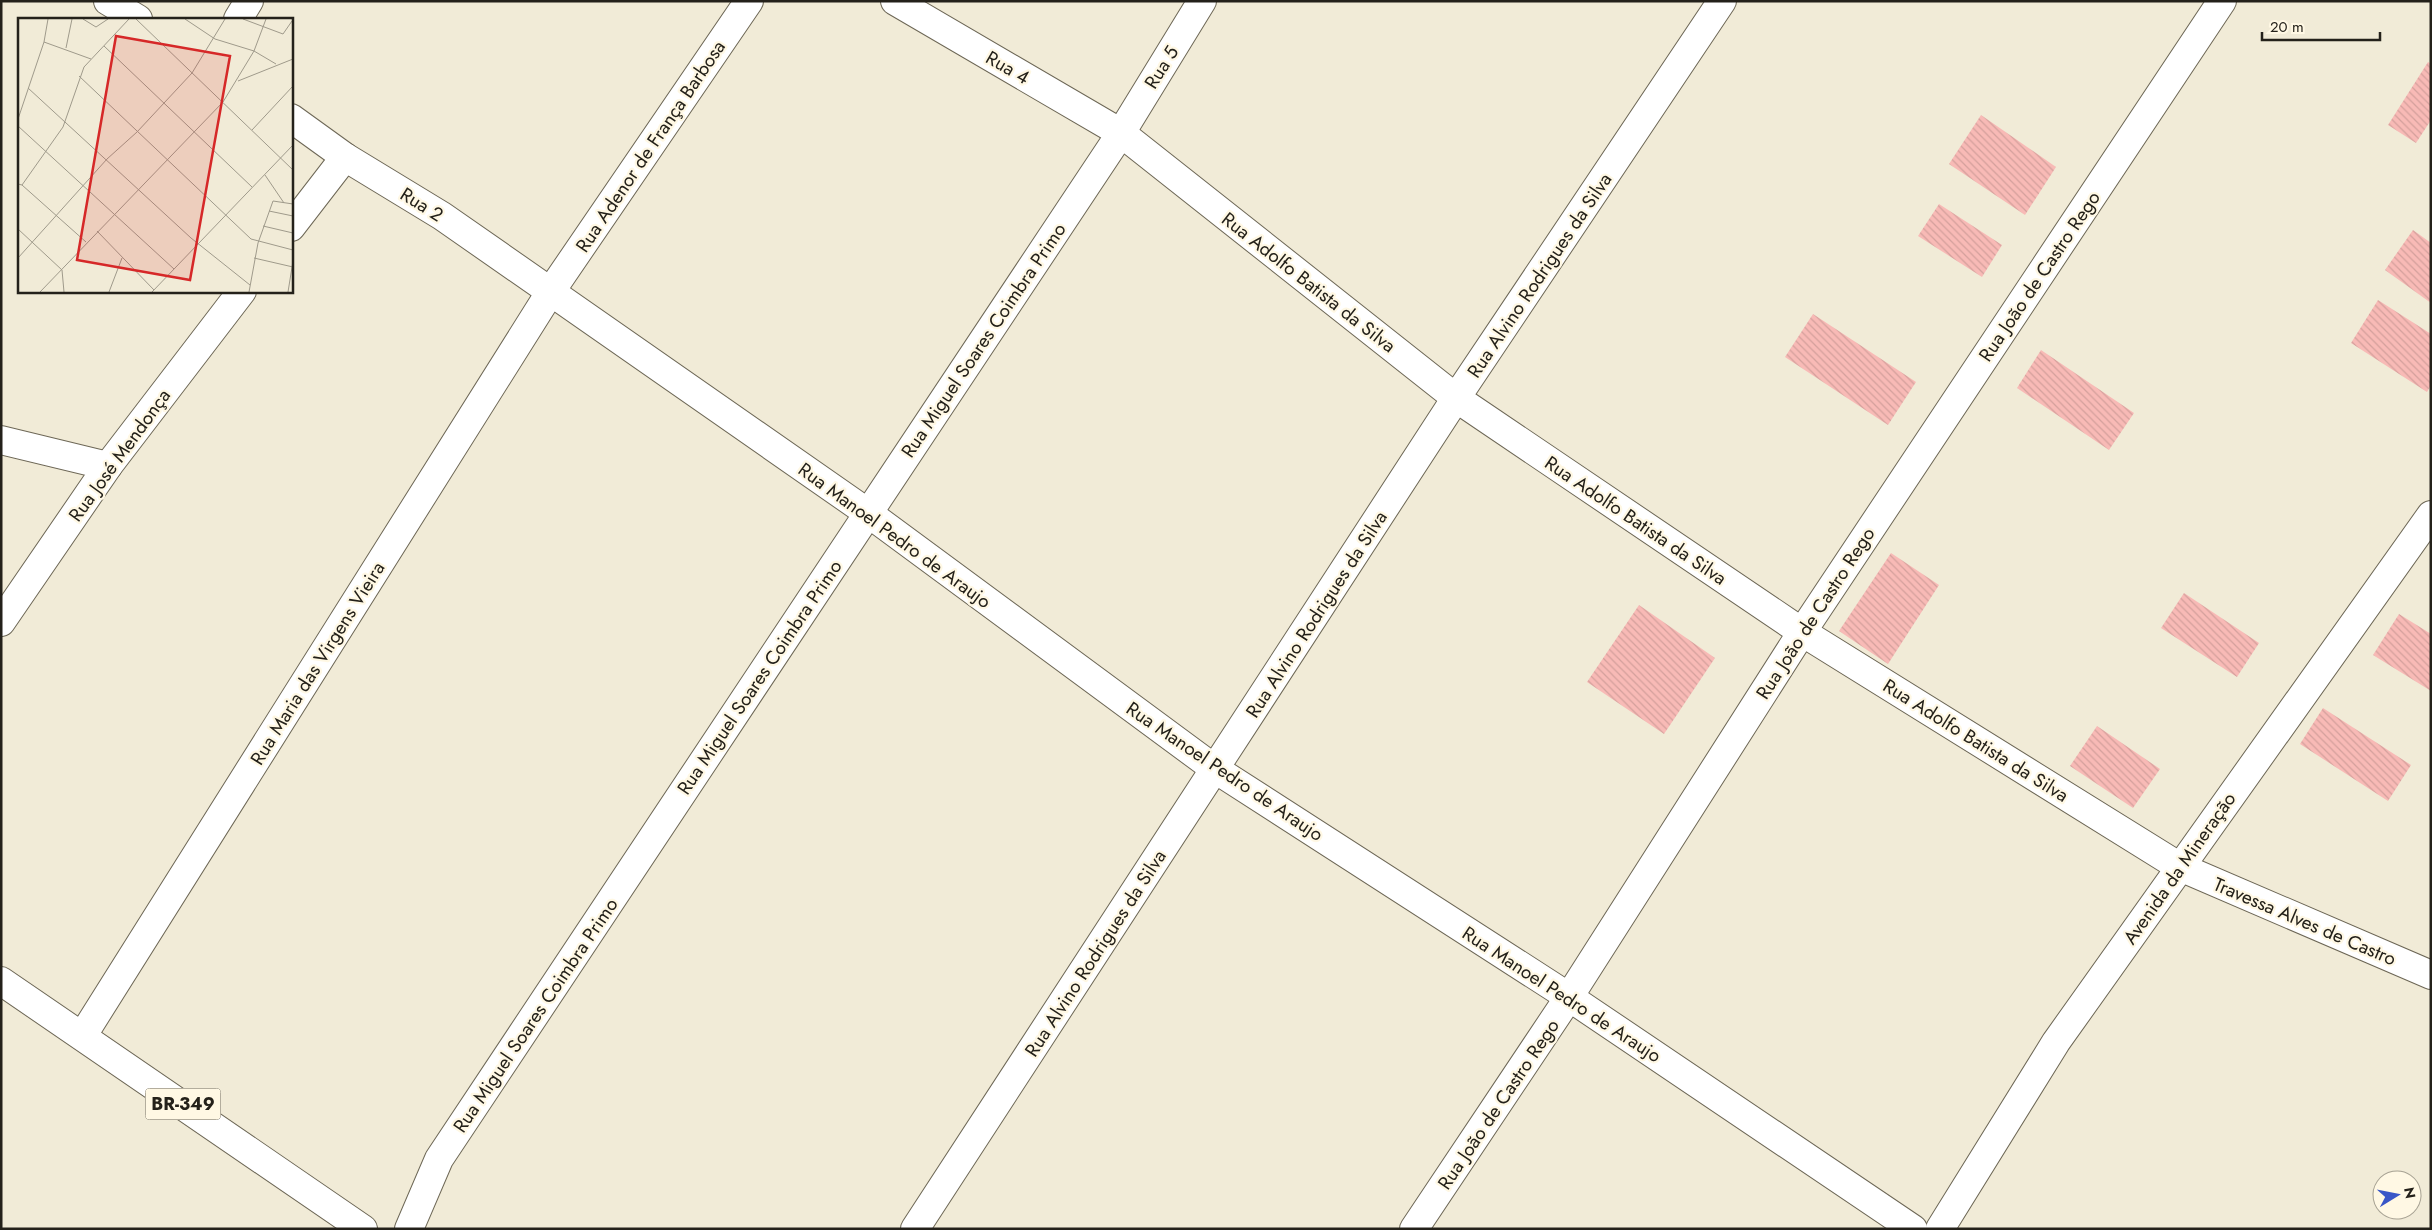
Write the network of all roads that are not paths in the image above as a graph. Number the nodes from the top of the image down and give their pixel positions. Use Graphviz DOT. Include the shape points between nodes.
graph roads {
  1 [pos="108,1"];
  2 [pos="249,1"];
  3 [pos="749,1"];
  4 [pos="895,1"];
  5 [pos="1202,1"];
  6 [pos="1722,1"];
  7 [pos="2222,1"];
  8 [pos="136,18"];
  9 [pos="239,18"];
  10 [pos="292,119"];
  11 [pos="1120,133"];
  12 [pos="345,157"];
  13 [pos="292,226"];
  14 [pos="551,291"];
  15 [pos="241,292"];
  16 [pos="1456,398"];
  17 [pos="1,440"];
  18 [pos="108,466"];
  19 [pos="868,513"];
  20 [pos="2431,515"];
  21 [pos="1,622"];
  22 [pos="1802,632"];
  23 [pos="1215,769"];
  24 [pos="2180,867"];
  25 [pos="2431,975"];
  26 [pos="1,981"];
  27 [pos="1569,997"];
  28 [pos="83,1035"];
  29 [pos="363,1229"];
  30 [pos="409,1229"];
  31 [pos="915,1229"];
  32 [pos="1414,1229"];
  33 [pos="1913,1229"];
  34 [pos="1940,1229"];
  1 -- 8 [label="street"];
  2 -- 9 [label="street"];
  3 -- 14 [label="street, Rua Adenor de França Barbosa"];
  4 -- 11 [label="street, Rua 4"];
  5 -- 11 [label="street, Rua 5"];
  6 -- 16 [label="street, Rua Alvino Rodrigues da Silva"];
  7 -- 22 [label="street, Rua João de Castro Rego"];
  10 -- 12 [label="street, Rua 2"];
  11 -- 16 [label="street, Rua Adolfo Batista da Silva"];
  11 -- 19 [label="street, Rua Miguel Soares Coimbra Primo"];
  12 -- 13 [label="street"];
  12 -- 14 [label="street, Rua 2" via="442,216"];
  14 -- 19 [label="street, Rua Manoel Pedro de Araujo"];
  14 -- 28 [label="street, Rua Maria das Virgens Vieira"];
  15 -- 18 [label="street, Rua José Mendonça"];
  16 -- 22 [label="street, Rua Adolfo Batista da Silva"];
  16 -- 23 [label="street, Rua Alvino Rodrigues da Silva"];
  17 -- 18 [label="street"];
  18 -- 21 [label="street, Rua José Mendonça"];
  19 -- 23 [label="street, Rua Manoel Pedro de Araujo"];
  19 -- 30 [label="street, Rua Miguel Soares Coimbra Primo" via="439,1159"];
  20 -- 24 [label="street, Avenida da Mineração"];
  22 -- 24 [label="street, Rua Adolfo Batista da Silva"];
  22 -- 27 [label="street, Rua João de Castro Rego"];
  23 -- 27 [label="street, Rua Manoel Pedro de Araujo"];
  23 -- 31 [label="street, Rua Alvino Rodrigues da Silva"];
  24 -- 25 [label="street, Travessa Alves de Castro"];
  24 -- 34 [label="street, Avenida da Mineração" via="2056,1042"];
  26 -- 28 [label="street, BR-349"];
  27 -- 32 [label="street, Rua João de Castro Rego"];
  27 -- 33 [label="street, Rua Manoel Pedro de Araujo"];
  28 -- 29 [label="street, BR-349"];
}
